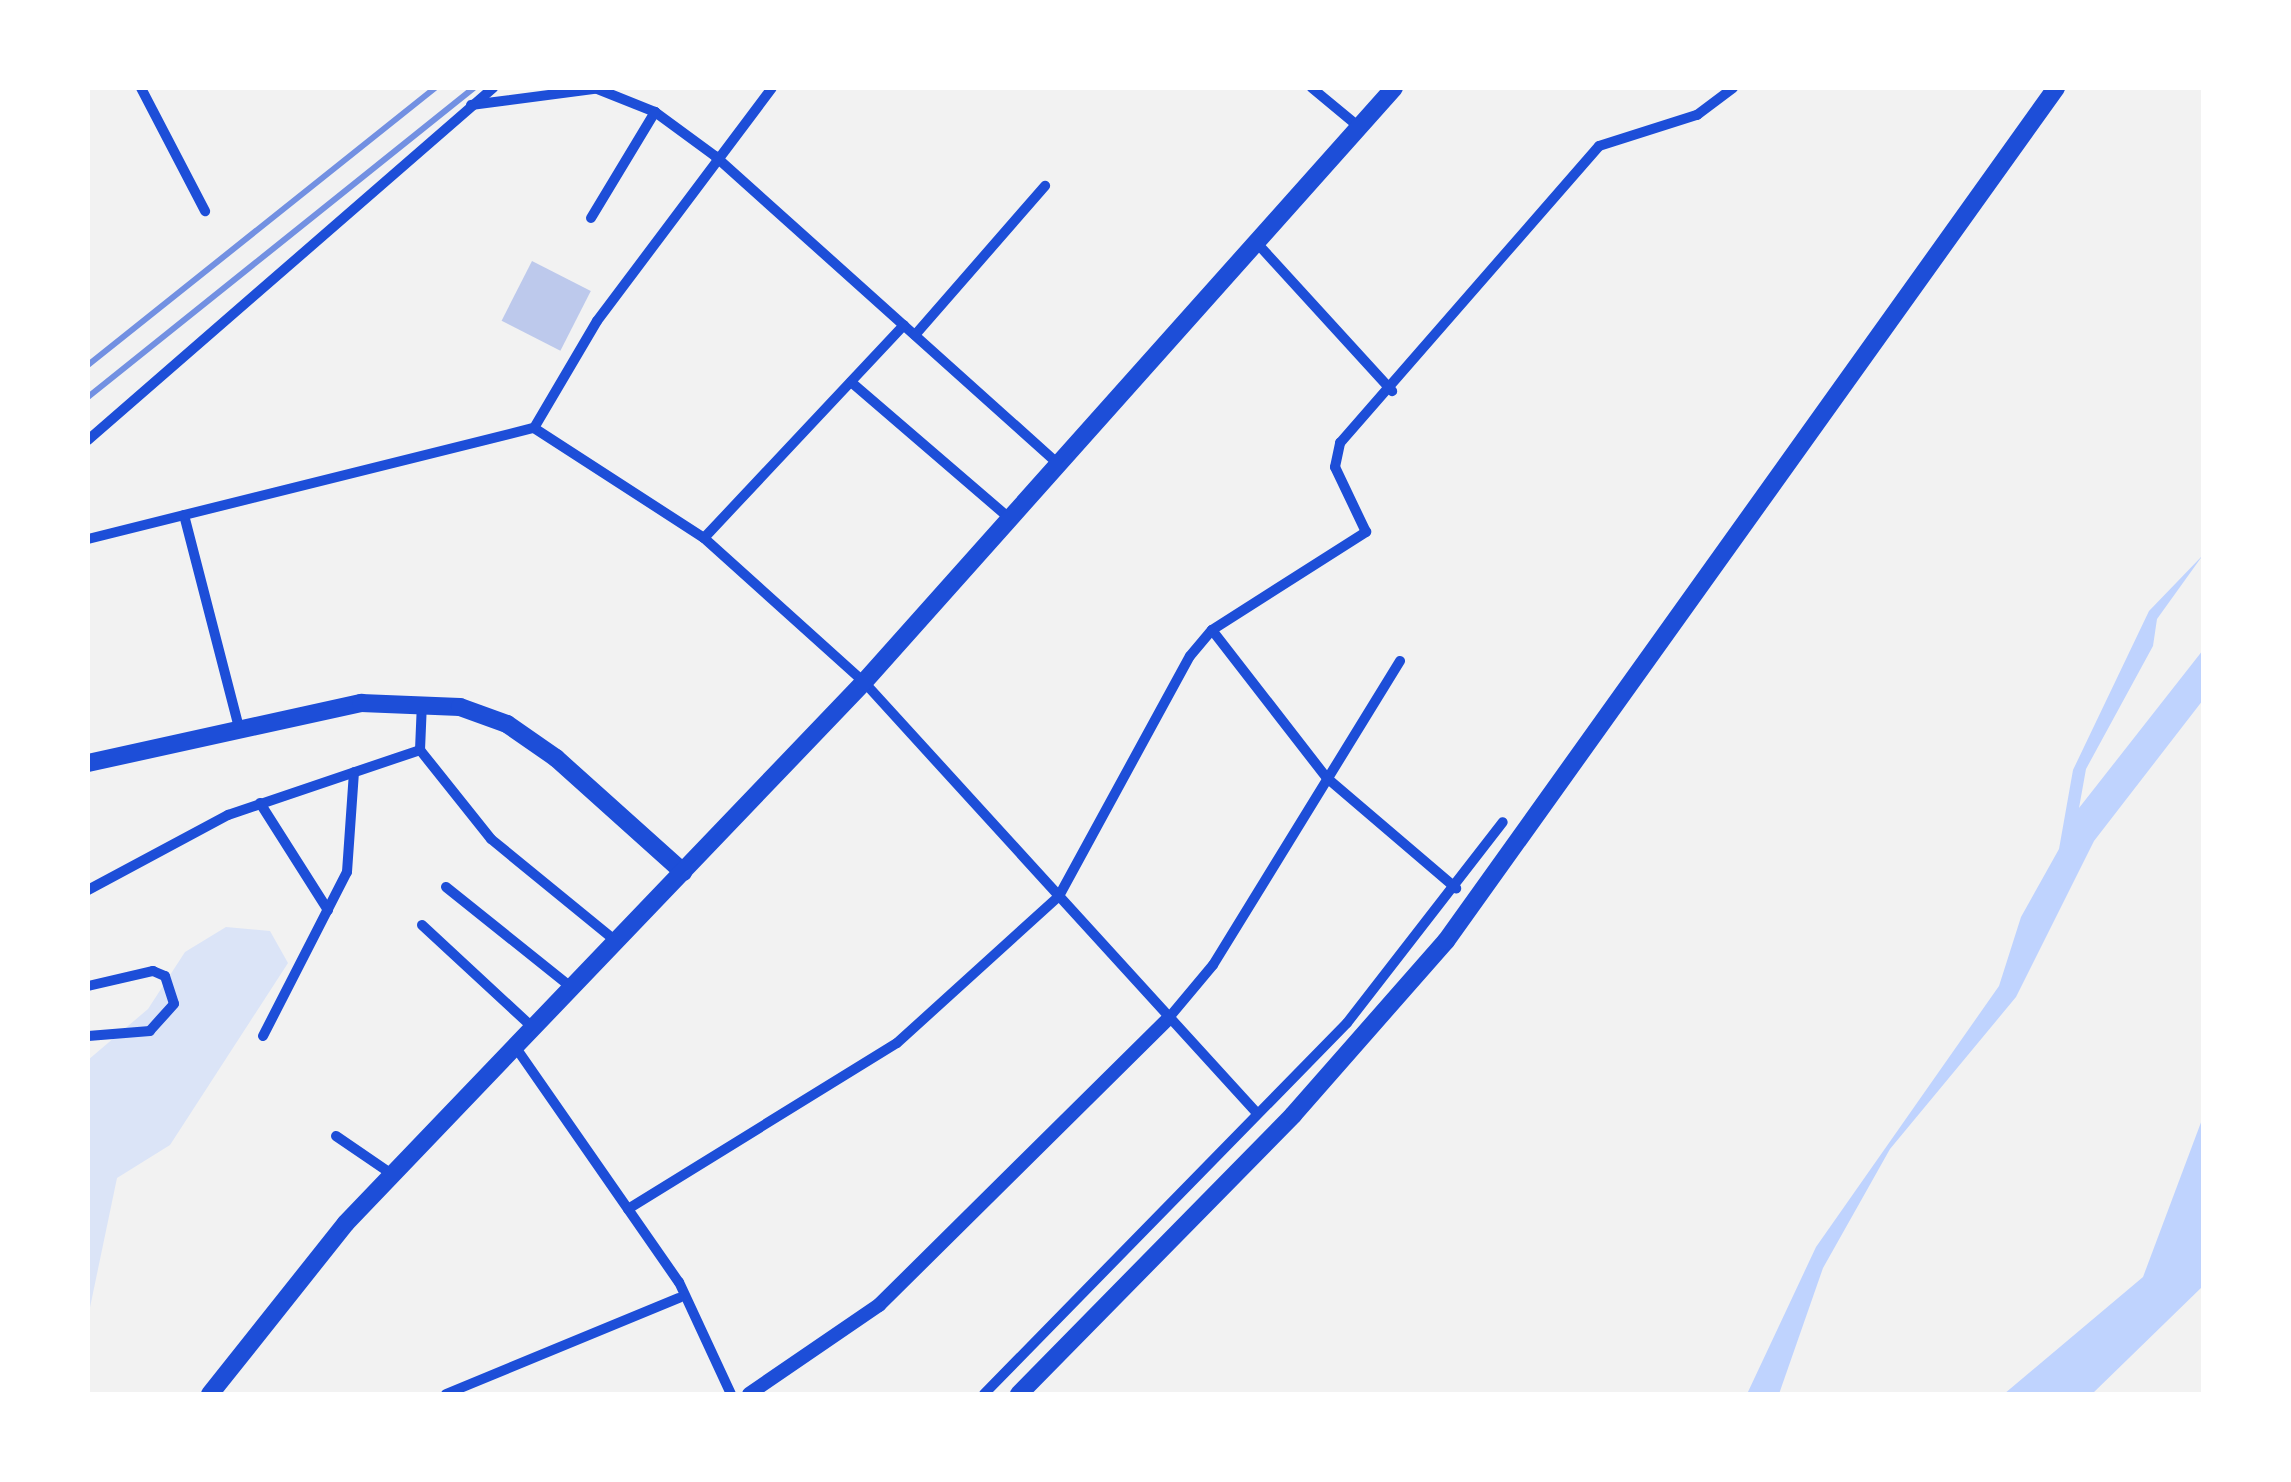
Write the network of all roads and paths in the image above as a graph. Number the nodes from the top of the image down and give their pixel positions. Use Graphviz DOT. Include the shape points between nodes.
graph roads {
  1 [pos="140,88"];
  2 [pos="494,88"];
  3 [pos="595,88"];
  4 [pos="772,88"];
  5 [pos="1312,88"];
  6 [pos="1394,88"];
  7 [pos="1733,88"];
  8 [pos="2056,88"];
  9 [pos="470,105"];
  10 [pos="654,112"];
  11 [pos="1358,127"];
  12 [pos="715,156"];
  13 [pos="1045,186"];
  14 [pos="206,211"];
  15 [pos="591,218"];
  16 [pos="1256,242"];
  17 [pos="256,271"];
  18 [pos="265,281"];
  19 [pos="904,325"];
  20 [pos="916,335"];
  21 [pos="851,382"];
  22 [pos="1392,391"];
  23 [pos="534,428"];
  24 [pos="88,440"];
  25 [pos="1058,464"];
  26 [pos="184,515"];
  27 [pos="1010,519"];
  28 [pos="704,538"];
  29 [pos="88,539"];
  30 [pos="1212,630"];
  31 [pos="1400,661"];
  32 [pos="864,682"];
  33 [pos="422,700"];
  34 [pos="239,726"];
  35 [pos="420,750"];
  36 [pos="88,764"];
  37 [pos="354,772"];
  38 [pos="1328,778"];
  39 [pos="260,803"];
  40 [pos="1503,822"];
  41 [pos="684,872"];
  42 [pos="446,887"];
  43 [pos="1456,888"];
  44 [pos="88,890"];
  45 [pos="1058,896"];
  46 [pos="328,910"];
  47 [pos="422,925"];
  48 [pos="618,943"];
  49 [pos="88,986"];
  50 [pos="572,988"];
  51 [pos="1167,1020"];
  52 [pos="532,1026"];
  53 [pos="88,1036"];
  54 [pos="263,1036"];
  55 [pos="514,1046"];
  56 [pos="1256,1112"];
  57 [pos="336,1136"];
  58 [pos="392,1175"];
  59 [pos="628,1210"];
  60 [pos="679,1298"];
  61 [pos="210,1394"];
  62 [pos="446,1394"];
  63 [pos="731,1394"];
  64 [pos="749,1394"];
  65 [pos="984,1394"];
  66 [pos="1019,1394"];
  1 -- 14 [label="street"];
  2 -- 9 [label="street"];
  3 -- 9 [label="street"];
  3 -- 10 [label="street"];
  4 -- 12 [label="street"];
  5 -- 11 [label="street"];
  6 -- 11 [label="main road"];
  7 -- 22 [label="street" via="1697,115 1598,146"];
  8 -- 66 [label="main road" via="1446,941 1292,1114"];
  9 -- 18 [label="street"];
  10 -- 12 [label="street"];
  10 -- 15 [label="street"];
  11 -- 16 [label="main road"];
  12 -- 19 [label="street"];
  12 -- 23 [label="street" via="597,321"];
  13 -- 20 [label="street"];
  16 -- 22 [label="street"];
  16 -- 25 [label="main road"];
  17 -- 18 [label="street"];
  18 -- 24 [label="street"];
  19 -- 20 [label="street"];
  19 -- 21 [label="street"];
  20 -- 25 [label="street"];
  21 -- 27 [label="street"];
  21 -- 28 [label="street"];
  22 -- 30 [label="street" via="1340,443 1335,467 1366,532"];
  23 -- 26 [label="street"];
  23 -- 28 [label="street"];
  25 -- 27 [label="main road"];
  26 -- 29 [label="street"];
  26 -- 34 [label="street"];
  27 -- 32 [label="main road"];
  28 -- 32 [label="street"];
  30 -- 38 [label="street"];
  30 -- 45 [label="street"];
  31 -- 38 [label="street"];
  32 -- 41 [label="main road"];
  32 -- 45 [label="street"];
  33 -- 34 [label="main road"];
  33 -- 35 [label="street"];
  33 -- 41 [label="main road" via="507,724"];
  34 -- 36 [label="main road"];
  35 -- 37 [label="street"];
  35 -- 48 [label="street" via="491,838"];
  37 -- 39 [label="street"];
  37 -- 46 [label="street" via="347,872"];
  38 -- 43 [label="street"];
  38 -- 51 [label="street" via="1214,964"];
  39 -- 44 [label="street"];
  39 -- 46 [label="street"];
  40 -- 43 [label="street"];
  41 -- 48 [label="main road"];
  42 -- 50 [label="street"];
  43 -- 56 [label="street" via="1346,1024"];
  45 -- 51 [label="street"];
  45 -- 59 [label="street" via="897,1043"];
  46 -- 54 [label="street"];
  47 -- 52 [label="street"];
  48 -- 50 [label="main road"];
  49 -- 53 [label="street" via="152,972 165,976 174,1004 150,1031"];
  50 -- 52 [label="main road"];
  51 -- 56 [label="street"];
  51 -- 64 [label="street" via="878,1305"];
  52 -- 55 [label="main road"];
  55 -- 58 [label="main road"];
  55 -- 59 [label="street"];
  56 -- 65 [label="street"];
  57 -- 58 [label="street"];
  58 -- 61 [label="main road" via="247,1338"];
  59 -- 60 [label="street" via="679,1282"];
  60 -- 62 [label="street"];
  60 -- 63 [label="street"];
}
